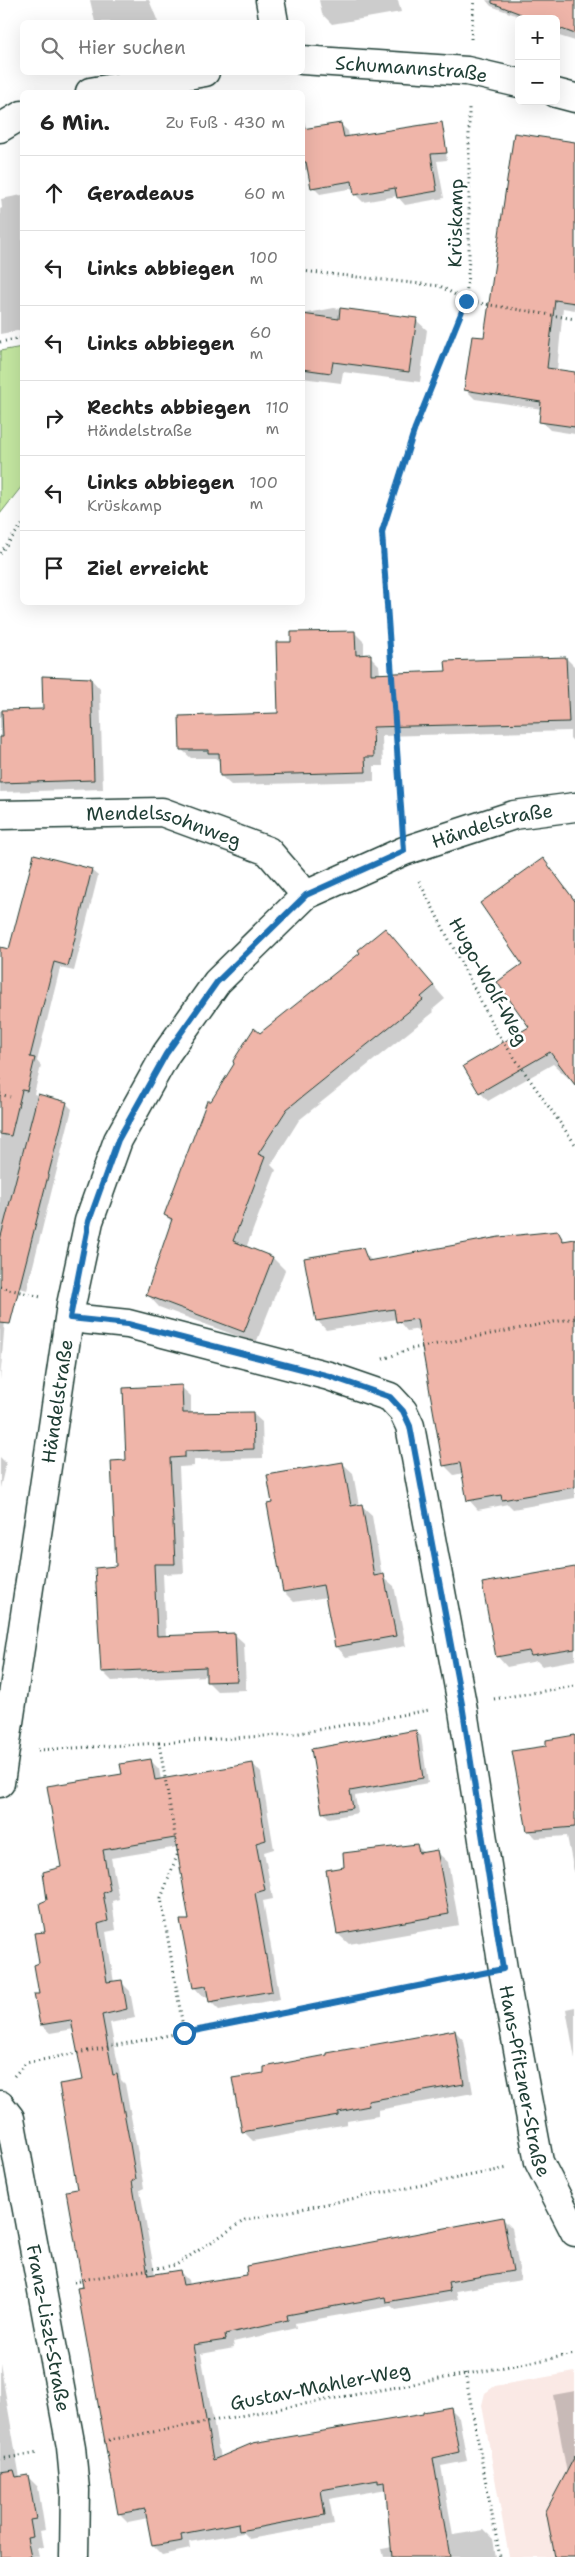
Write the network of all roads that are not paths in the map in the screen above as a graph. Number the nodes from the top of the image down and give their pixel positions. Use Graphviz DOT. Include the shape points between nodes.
graph roads {
  1 [pos="270,0"];
  2 [pos="274,20"];
  3 [pos="305,60"];
  4 [pos="189,75"];
  5 [pos="515,82"];
  6 [pos="102,90"];
  7 [pos="560,94"];
  8 [pos="575,98"];
  9 [pos="20,116"];
  10 [pos="0,128"];
  11 [pos="575,807"];
  12 [pos="0,815"];
  13 [pos="306,895"];
  14 [pos="70,1312"];
  15 [pos="0,1783"];
  16 [pos="0,2105"];
  17 [pos="575,2232"];
  18 [pos="74,2557"];
  1 -- 2 [label="street"];
  3 -- 5 [label="street, Schumannstraße" via="467,71"];
  4 -- 6 [label="street"];
  7 -- 8 [label="street"];
  9 -- 10 [label="street"];
  11 -- 13 [label="street, Händelstraße" via="514,816 404,851"];
  12 -- 13 [label="street, Mendelssohnweg" via="162,812 268,851"];
  13 -- 14 [label="street, Händelstraße" via="217,982 166,1054 118,1140 89,1221"];
  14 -- 15 [label="street, Händelstraße"];
  14 -- 17 [label="street, Hans-Pfitzner-Straße" via="329,1376 390,1397 403,1411 410,1426 462,1704 503,1969 539,2162"];
  16 -- 18 [label="street, Franz-Liszt-Straße" via="10,2118 70,2447 75,2490"];
}
